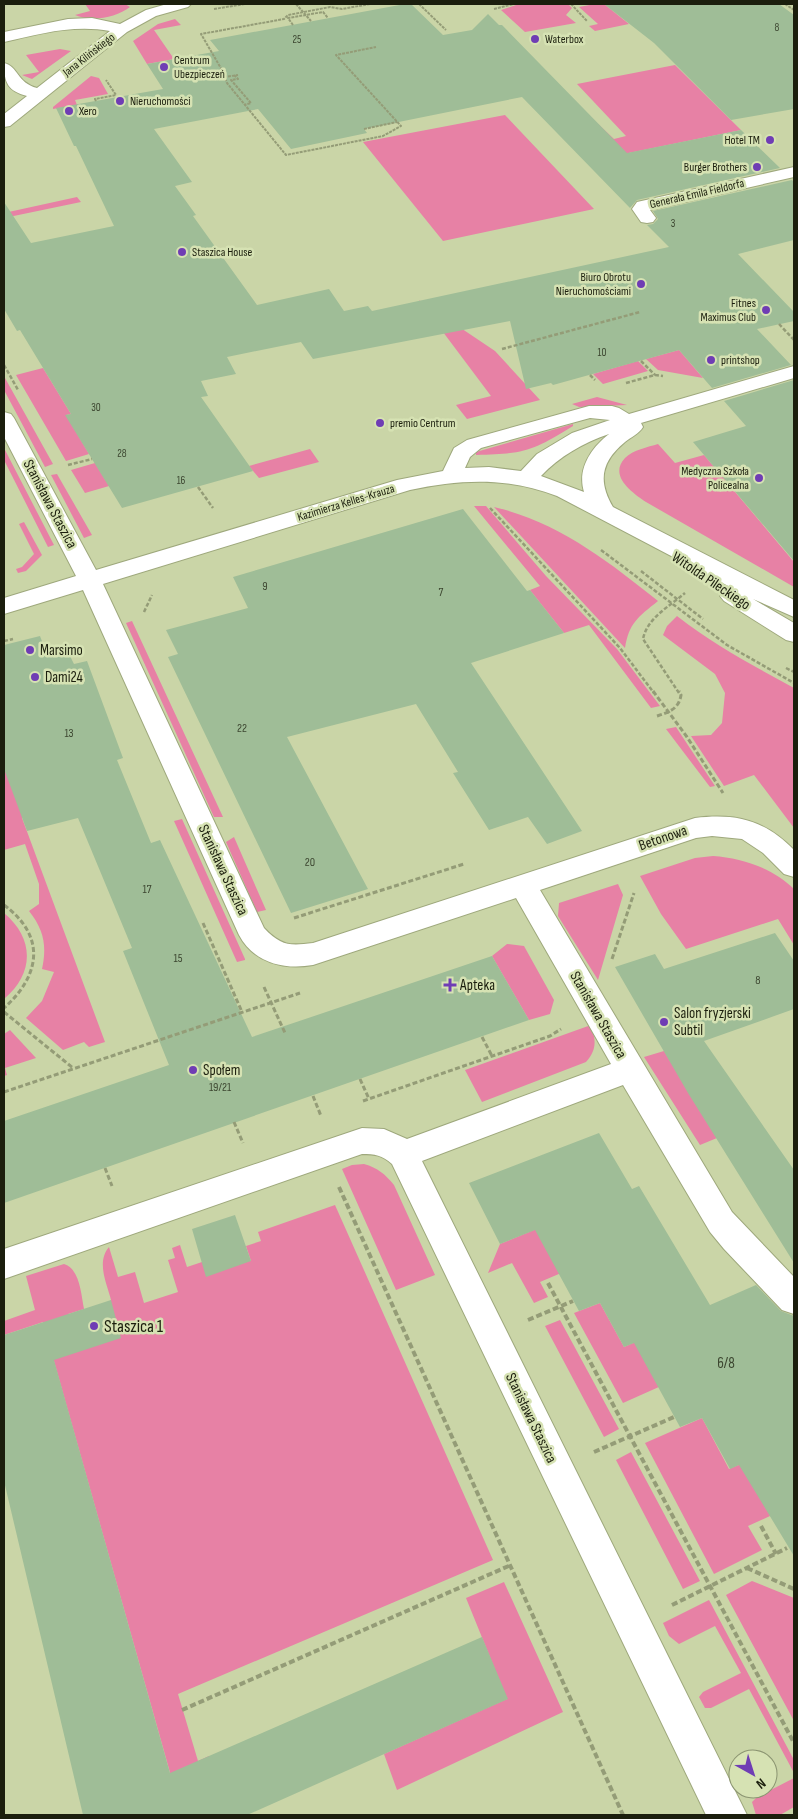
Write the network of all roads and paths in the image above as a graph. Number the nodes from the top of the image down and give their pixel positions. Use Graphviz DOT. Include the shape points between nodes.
graph roads {
  1 [pos="184,4"];
  2 [pos="296,4"];
  3 [pos="370,4"];
  4 [pos="419,4"];
  5 [pos="514,4"];
  6 [pos="571,4"];
  7 [pos="785,4"];
  8 [pos="494,9"];
  9 [pos="794,10"];
  10 [pos="303,12"];
  11 [pos="306,15"];
  12 [pos="328,18"];
  13 [pos="311,21"];
  14 [pos="587,21"];
  15 [pos="293,25"];
  16 [pos="122,29"];
  17 [pos="446,30"];
  18 [pos="4,37"];
  19 [pos="376,47"];
  20 [pos="4,68"];
  21 [pos="104,76"];
  22 [pos="223,77"];
  23 [pos="39,94"];
  24 [pos="96,101"];
  25 [pos="244,105"];
  26 [pos="4,122"];
  27 [pos="398,122"];
  28 [pos="364,129"];
  29 [pos="794,172"];
  30 [pos="647,218"];
  31 [pos="640,312"];
  32 [pos="779,324"];
  33 [pos="794,340"];
  34 [pos="502,349"];
  35 [pos="641,361"];
  36 [pos="4,365"];
  37 [pos="794,372"];
  38 [pos="655,375"];
  39 [pos="21,396"];
  40 [pos="4,418"];
  41 [pos="629,424"];
  42 [pos="92,459"];
  43 [pos="63,467"];
  44 [pos="452,475"];
  45 [pos="526,478"];
  46 [pos="198,486"];
  47 [pos="486,502"];
  48 [pos="213,510"];
  49 [pos="604,511"];
  50 [pos="630,526"];
  51 [pos="600,549"];
  52 [pos="637,568"];
  53 [pos="702,578"];
  54 [pos="90,581"];
  55 [pos="677,599"];
  56 [pos="672,605"];
  57 [pos="4,606"];
  58 [pos="794,609"];
  59 [pos="704,619"];
  60 [pos="794,634"];
  61 [pos="21,636"];
  62 [pos="4,642"];
  63 [pos="780,664"];
  64 [pos="794,672"];
  65 [pos="794,683"];
  66 [pos="669,712"];
  67 [pos="657,716"];
  68 [pos="742,827"];
  69 [pos="468,863"];
  70 [pos="794,867"];
  71 [pos="523,885"];
  72 [pos="634,893"];
  73 [pos="4,905"];
  74 [pos="288,920"];
  75 [pos="203,922"];
  76 [pos="610,965"];
  77 [pos="264,988"];
  78 [pos="309,990"];
  79 [pos="271,1003"];
  80 [pos="4,1008"];
  81 [pos="4,1012"];
  82 [pos="242,1012"];
  83 [pos="567,1023"];
  84 [pos="285,1033"];
  85 [pos="482,1037"];
  86 [pos="492,1056"];
  87 [pos="73,1068"];
  88 [pos="630,1070"];
  89 [pos="360,1079"];
  90 [pos="4,1092"];
  91 [pos="313,1096"];
  92 [pos="370,1099"];
  93 [pos="362,1102"];
  94 [pos="330,1113"];
  95 [pos="322,1116"];
  96 [pos="313,1119"];
  97 [pos="234,1122"];
  98 [pos="252,1140"];
  99 [pos="243,1143"];
  100 [pos="234,1146"];
  101 [pos="324,1153"];
  102 [pos="402,1154"];
  103 [pos="105,1168"];
  104 [pos="113,1189"];
  105 [pos="4,1264"];
  106 [pos="548,1283"];
  107 [pos="794,1299"];
  108 [pos="573,1301"];
  109 [pos="561,1306"];
  110 [pos="491,1336"];
  111 [pos="674,1416"];
  112 [pos="630,1436"];
  113 [pos="556,1469"];
  114 [pos="761,1526"];
  115 [pos="788,1548"];
  116 [pos="776,1554"];
  117 [pos="511,1565"];
  118 [pos="747,1568"];
  119 [pos="710,1586"];
  120 [pos="794,1589"];
  121 [pos="633,1624"];
  122 [pos="182,1710"];
  123 [pos="794,1743"];
  124 [pos="623,1815"];
  125 [pos="727,1815"];
  1 -- 16 [label="street, Jana Kilińskiego" via="151,13"];
  2 -- 10 [label="path"];
  3 -- 10 [label="path"];
  4 -- 17 [label="path"];
  5 -- 8 [label="path"];
  6 -- 14 [label="path"];
  7 -- 9 [label="path"];
  10 -- 11 [label="path"];
  10 -- 22 [label="path" via="201,34"];
  11 -- 12 [label="path" via="323,12"];
  11 -- 13 [label="path"];
  11 -- 15 [label="path" via="288,18"];
  16 -- 18 [label="street" via="92,23 68,24"];
  16 -- 23 [label="street, Jana Kilińskiego"];
  19 -- 27 [label="path" via="336,55"];
  20 -- 23 [label="street" via="20,89"];
  21 -- 24 [label="path" via="116,95"];
  22 -- 25 [label="path"];
  22 -- 25 [label="path" via="236,75 238,79 231,80 251,103"];
  23 -- 26 [label="street, Jana Kilińskiego"];
  25 -- 27 [label="path" via="286,155 383,136 401,126"];
  27 -- 28 [label="path"];
  29 -- 30 [label="street, Generała Emila Fieldorfa" via="643,206 640,209"];
  31 -- 34 [label="path"];
  32 -- 33 [label="path"];
  35 -- 38 [label="path"];
  36 -- 39 [label="path"];
  37 -- 41 [label="street" via="680,405"];
  40 -- 54 [label="street, Stanisława Staszica"];
  41 -- 44 [label="street" via="612,412 589,412 474,444 459,454"];
  41 -- 45 [label="street" via="579,437 545,459"];
  41 -- 49 [label="street" via="608,444 594,466 593,489"];
  42 -- 43 [label="path"];
  44 -- 45 [label="street, Kazimierza Kelles-Krauza" via="489,473"];
  44 -- 54 [label="street, Kazimierza Kelles-Krauza" via="405,485"];
  45 -- 49 [label="street, Witolda Pileckiego"];
  46 -- 48 [label="path"];
  47 -- 66 [label="path" via="620,648"];
  49 -- 50 [label="street, Witolda Pileckiego"];
  50 -- 53 [label="street, Witolda Pileckiego"];
  50 -- 58 [label="street, Witolda Pileckiego"];
  51 -- 56 [label="path"];
  52 -- 55 [label="path"];
  53 -- 55 [label="path"];
  53 -- 60 [label="street, Witolda Pileckiego"];
  54 -- 57 [label="street, Kazimierza Kelles-Krauza"];
  54 -- 71 [label="street, Stanisława Staszica" via="253,935 264,947 276,954 295,958 313,954"];
  55 -- 56 [label="path"];
  55 -- 59 [label="path"];
  56 -- 65 [label="path" via="727,645"];
  56 -- 66 [label="path" via="652,621 643,634 643,640 681,695 681,702"];
  61 -- 62 [label="path"];
  63 -- 64 [label="path"];
  66 -- 67 [label="path"];
  66 -- 68 [label="path" via="720,786"];
  68 -- 70 [label="street, Betonowa" via="779,850"];
  68 -- 71 [label="street, Betonowa" via="713,825 695,828"];
  69 -- 74 [label="path"];
  71 -- 88 [label="street, Stanisława Staszica"];
  72 -- 76 [label="path"];
  73 -- 80 [label="path" via="23,920 35,950 26,984"];
  75 -- 82 [label="path"];
  77 -- 79 [label="path"];
  78 -- 79 [label="path"];
  79 -- 82 [label="path"];
  79 -- 84 [label="path"];
  81 -- 87 [label="path"];
  82 -- 87 [label="path"];
  83 -- 86 [label="path" via="550,1036"];
  85 -- 86 [label="path"];
  86 -- 92 [label="path"];
  87 -- 90 [label="path"];
  88 -- 102 [label="street, Stanisława Staszica"];
  88 -- 107 [label="street" via="721,1222"];
  89 -- 92 [label="path"];
  91 -- 95 [label="path"];
  92 -- 93 [label="path"];
  94 -- 95 [label="path"];
  95 -- 96 [label="path"];
  97 -- 99 [label="path"];
  98 -- 99 [label="path"];
  99 -- 100 [label="path"];
  101 -- 102 [label="street" via="362,1140 380,1140"];
  101 -- 105 [label="street"];
  101 -- 117 [label="path"];
  102 -- 110 [label="street, Stanisława Staszica"];
  103 -- 104 [label="path"];
  106 -- 109 [label="path"];
  108 -- 109 [label="path"];
  109 -- 110 [label="path"];
  109 -- 112 [label="path"];
  110 -- 113 [label="street, Stanisława Staszica"];
  111 -- 112 [label="path"];
  112 -- 113 [label="path"];
  112 -- 119 [label="path"];
  113 -- 121 [label="street, Stanisława Staszica"];
  114 -- 116 [label="path"];
  115 -- 116 [label="path"];
  116 -- 118 [label="path"];
  117 -- 122 [label="path"];
  117 -- 124 [label="path"];
  118 -- 119 [label="path"];
  118 -- 120 [label="path"];
  119 -- 121 [label="path"];
  119 -- 123 [label="path"];
  121 -- 125 [label="street, Stanisława Staszica"];
}
